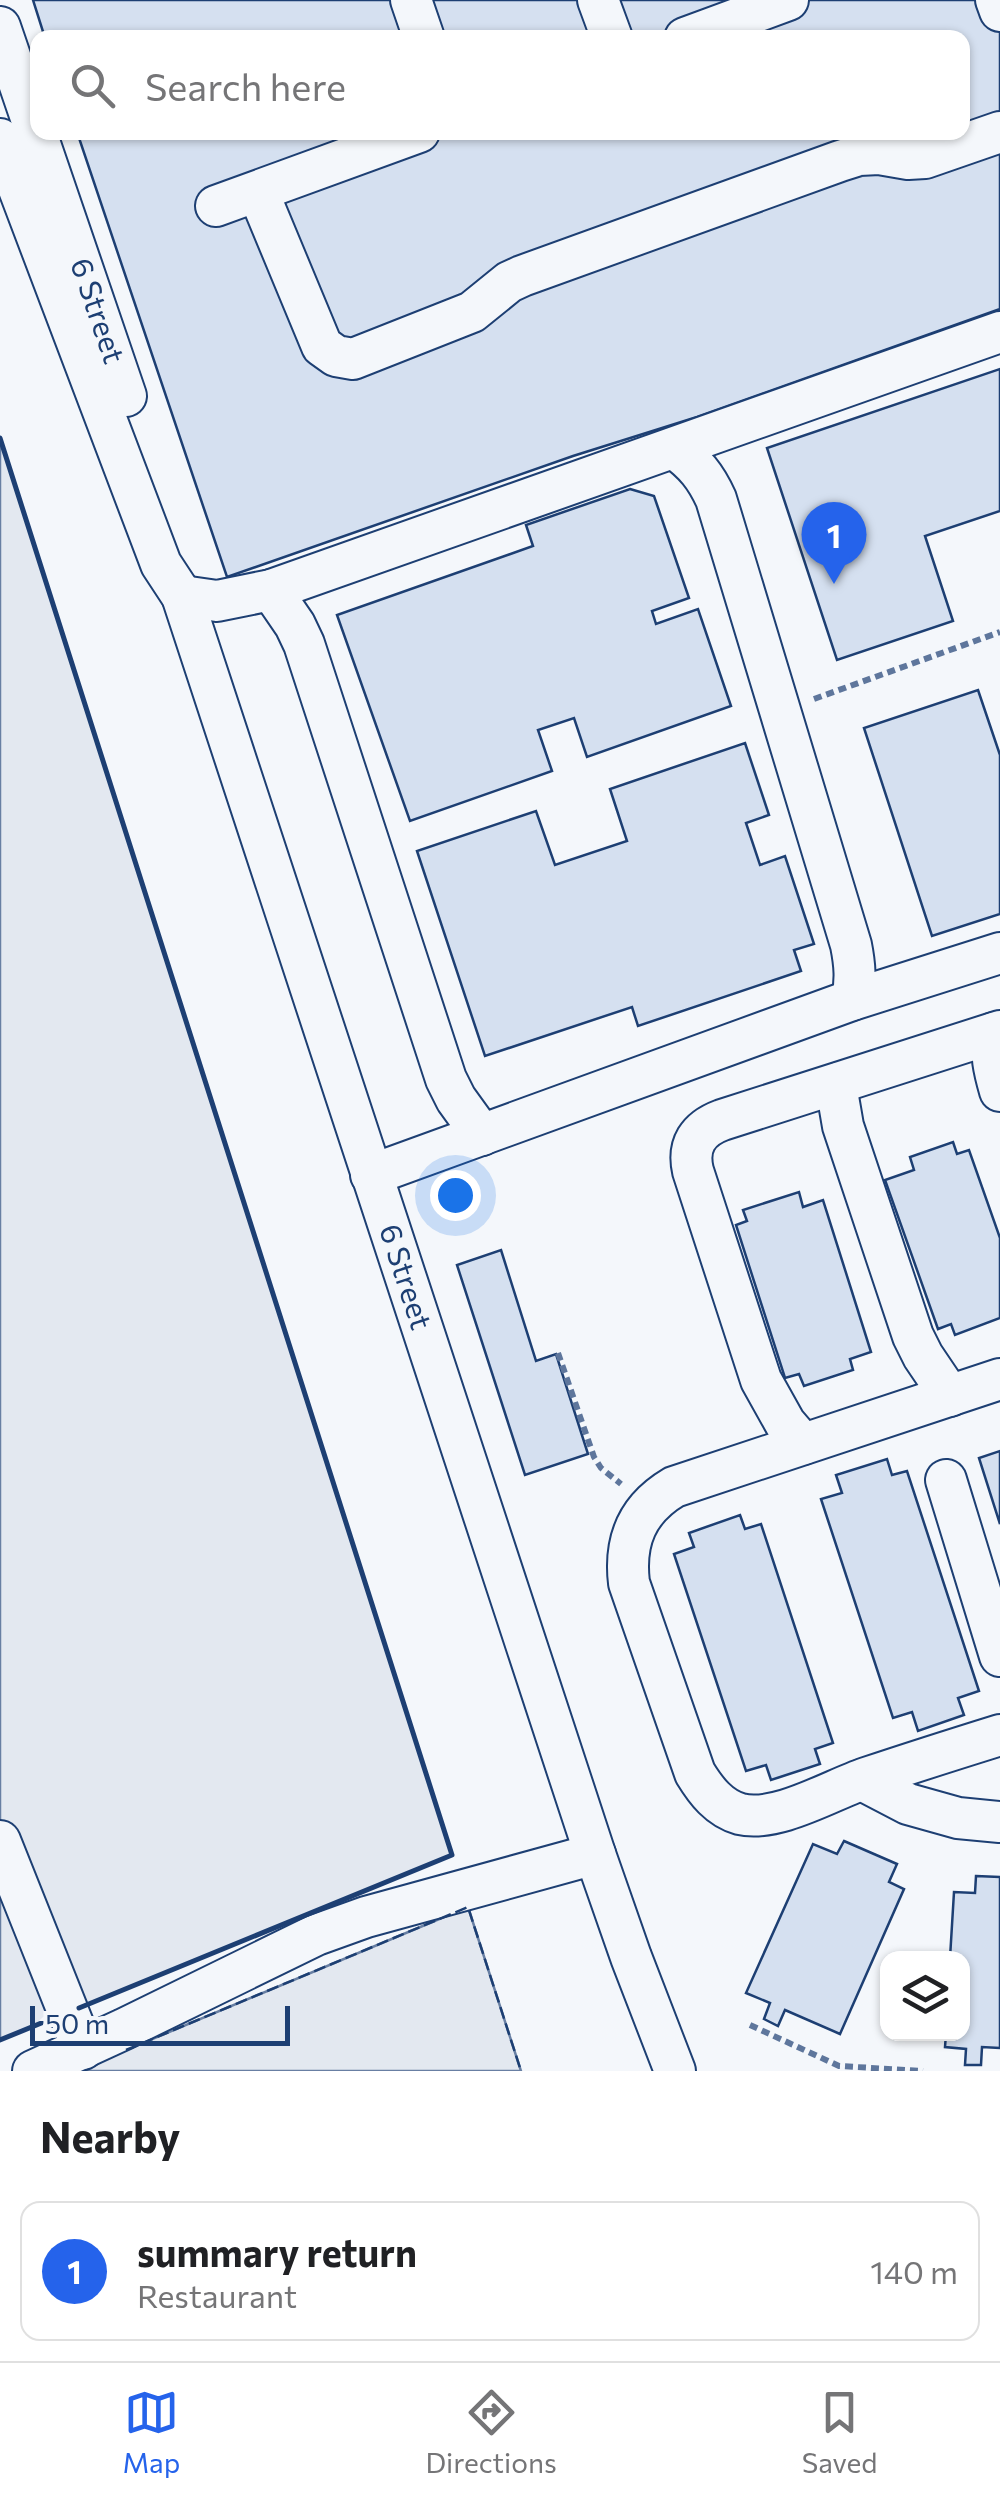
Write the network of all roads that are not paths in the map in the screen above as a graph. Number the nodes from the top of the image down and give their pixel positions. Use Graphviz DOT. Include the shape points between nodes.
graph roads {
  1 [pos="410,0"];
  2 [pos="598,0"];
  3 [pos="787,0"];
  4 [pos="996,0"];
  5 [pos="1000,10"];
  6 [pos="0,27"];
  7 [pos="421,30"];
  8 [pos="609,30"];
  9 [pos="706,30"];
  10 [pos="30,115"];
  11 [pos="1000,132"];
  12 [pos="0,139"];
  13 [pos="39,140"];
  14 [pos="398,140"];
  15 [pos="258,192"];
  16 [pos="216,206"];
  17 [pos="0,234"];
  18 [pos="45,255"];
  19 [pos="1000,332"];
  20 [pos="674,448"];
  21 [pos="271,590"];
  22 [pos="182,596"];
  23 [pos="1000,953"];
  24 [pos="852,1000"];
  25 [pos="997,1032"];
  26 [pos="839,1083"];
  27 [pos="1000,1091"];
  28 [pos="482,1135"];
  29 [pos="371,1176"];
  30 [pos="1000,1379"];
  31 [pos="950,1396"];
  32 [pos="803,1444"];
  33 [pos="946,1480"];
  34 [pos="1000,1656"];
  35 [pos="1000,1735"];
  36 [pos="862,1780"];
  37 [pos="1000,1822"];
  38 [pos="0,1841"];
  39 [pos="595,1854"];
  40 [pos="630,1957"];
  41 [pos="83,2049"];
  42 [pos="33,2071"];
  43 [pos="654,2071"];
  44 [pos="675,2071"];
  1 -- 7 [label="street"];
  2 -- 8 [label="street"];
  3 -- 9 [label="street"];
  4 -- 5 [label="street"];
  6 -- 10 [label="street, 6 Street"];
  11 -- 15 [label="street" via="925,158 879,154 840,161 522,276 472,312 353,359 322,346"];
  12 -- 18 [label="street, 6 Street"];
  13 -- 22 [label="street, 6 Street" via="175,540"];
  14 -- 15 [label="street"];
  15 -- 16 [label="street"];
  17 -- 18 [label="street"];
  18 -- 22 [label="street, 6 Street" via="161,564"];
  19 -- 20 [label="street"];
  20 -- 21 [label="street"];
  20 -- 24 [label="street" via="693,461 716,500 855,963"];
  21 -- 22 [label="street" via="217,601"];
  21 -- 28 [label="street" via="304,644 446,1079"];
  22 -- 29 [label="street, 6 Street"];
  23 -- 24 [label="street"];
  24 -- 28 [label="street"];
  25 -- 26 [label="street"];
  25 -- 27 [label="street" via="991,1049"];
  26 -- 31 [label="street" via="843,1126 913,1336"];
  26 -- 32 [label="street" via="710,1125 692,1144 690,1158 761,1380"];
  28 -- 29 [label="street"];
  29 -- 39 [label="street, 6 Street"];
  30 -- 31 [label="street"];
  31 -- 32 [label="street"];
  32 -- 36 [label="street" via="674,1488 650,1505 632,1534 629,1583 695,1773 721,1805 760,1816"];
  33 -- 34 [label="street"];
  35 -- 36 [label="street"];
  36 -- 37 [label="street" via="908,1804"];
  38 -- 41 [label="street"];
  39 -- 40 [label="street, 6 Street"];
  39 -- 41 [label="street" via="316,1935"];
  40 -- 43 [label="street, 6 Street"];
  40 -- 44 [label="street, 6 Street"];
  41 -- 42 [label="street"];
}
